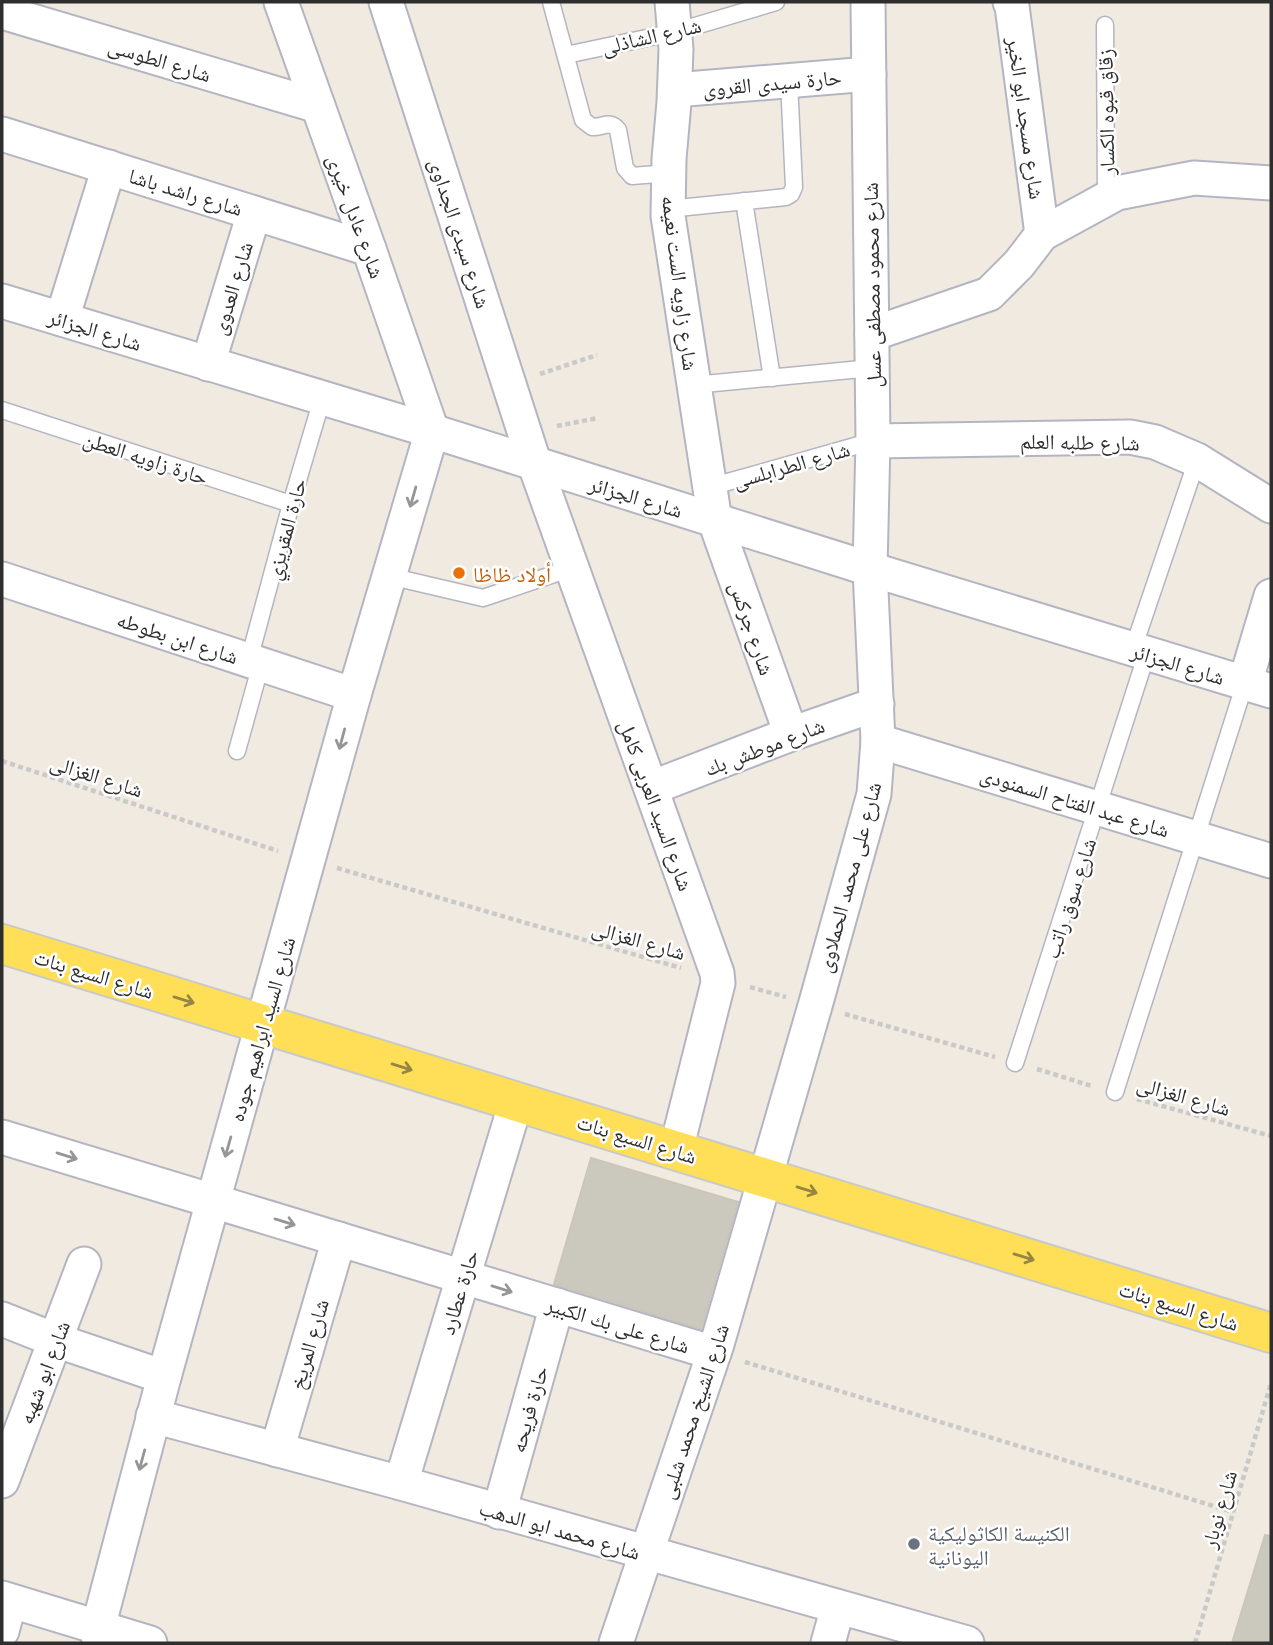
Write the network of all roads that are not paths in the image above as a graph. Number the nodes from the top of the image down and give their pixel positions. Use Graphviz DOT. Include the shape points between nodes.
graph roads {
  1 [pos="281,2"];
  2 [pos="386,2"];
  3 [pos="551,2"];
  4 [pos="776,2"];
  5 [pos="868,2"];
  6 [pos="1010,2"];
  7 [pos="2,12"];
  8 [pos="673,17"];
  9 [pos="1105,25"];
  10 [pos="566,55"];
  11 [pos="869,74"];
  12 [pos="789,81"];
  13 [pos="675,90"];
  14 [pos="318,106"];
  15 [pos="2,134"];
  16 [pos="109,167"];
  17 [pos="669,173"];
  18 [pos="1271,183"];
  19 [pos="1106,199"];
  20 [pos="744,201"];
  21 [pos="668,209"];
  22 [pos="254,213"];
  23 [pos="1042,234"];
  24 [pos="369,249"];
  25 [pos="2,301"];
  26 [pos="62,319"];
  27 [pos="872,334"];
  28 [pos="208,364"];
  29 [pos="872,368"];
  30 [pos="772,377"];
  31 [pos="694,385"];
  32 [pos="322,399"];
  33 [pos="2,410"];
  34 [pos="432,431"];
  35 [pos="873,441"];
  36 [pos="1198,460"];
  37 [pos="536,465"];
  38 [pos="710,486"];
  39 [pos="291,504"];
  40 [pos="1271,506"];
  41 [pos="715,521"];
  42 [pos="572,568"];
  43 [pos="870,569"];
  44 [pos="389,576"];
  45 [pos="2,579"];
  46 [pos="1271,596"];
  47 [pos="1140,651"];
  48 [pos="255,662"];
  49 [pos="1258,687"];
  50 [pos="354,695"];
  51 [pos="877,704"];
  52 [pos="791,734"];
  53 [pos="878,741"];
  54 [pos="237,751"];
  55 [pos="651,788"];
  56 [pos="1098,808"];
  57 [pos="1196,838"];
  58 [pos="1271,861"];
  59 [pos="2,944"];
  60 [pos="262,1024"];
  61 [pos="1016,1063"];
  62 [pos="1115,1092"];
  63 [pos="516,1102"];
  64 [pos="2,1137"];
  65 [pos="676,1150"];
  66 [pos="764,1177"];
  67 [pos="214,1200"];
  68 [pos="339,1239"];
  69 [pos="84,1264"];
  70 [pos="463,1277"];
  71 [pos="557,1305"];
  72 [pos="2,1319"];
  73 [pos="1271,1333"];
  74 [pos="55,1340"];
  75 [pos="714,1353"];
  76 [pos="164,1377"];
  77 [pos="153,1416"];
  78 [pos="277,1450"];
  79 [pos="2,1481"];
  80 [pos="401,1483"];
  81 [pos="499,1512"];
  82 [pos="645,1554"];
  83 [pos="838,1607"];
  84 [pos="5,1610"];
  85 [pos="98,1636"];
  86 [pos="150,1643"];
  87 [pos="615,1643"];
  88 [pos="828,1643"];
  89 [pos="966,1643"];
  1 -- 14 [label="street, شارع عادل خيرى"];
  2 -- 37 [label="street, شارع سيدى الجداوى"];
  3 -- 10 [label="lane"];
  4 -- 8 [label="lane, شارع الشاذلى"];
  5 -- 11 [label="street, شارع محمود مصطفى عسل"];
  6 -- 23 [label="street, شارع مسجد ابو الخير"];
  7 -- 14 [label="street, شارع الطوسى"];
  8 -- 10 [label="lane, شارع الشاذلى"];
  8 -- 13 [label="street, شارع زاويه الست نعيمه"];
  9 -- 19 [label="lane, زقاق قبوه الكسار"];
  10 -- 17 [label="lane" via="583,120 592,127 608,124 618,130 627,171 632,176"];
  11 -- 12 [label="street, حارة سيدى القروى"];
  11 -- 27 [label="street, شارع محمود مصطفى عسل"];
  12 -- 13 [label="street, حارة سيدى القروى"];
  12 -- 20 [label="lane" via="793,191 786,197"];
  13 -- 17 [label="street, شارع زاويه الست نعيمه"];
  14 -- 24 [label="street, شارع عادل خيرى"];
  15 -- 16 [label="street, شارع راشد باشا"];
  16 -- 22 [label="street, شارع راشد باشا"];
  16 -- 26 [label="street"];
  17 -- 21 [label="street, شارع زاويه الست نعيمه"];
  18 -- 19 [label="street" via="1194,178"];
  19 -- 23 [label="street"];
  20 -- 21 [label="lane"];
  20 -- 30 [label="lane"];
  21 -- 31 [label="street, شارع زاويه الست نعيمه"];
  22 -- 24 [label="street, شارع راشد باشا"];
  22 -- 28 [label="street, شارع العدوى"];
  23 -- 27 [label="street" via="989,294"];
  24 -- 34 [label="street, شارع عادل خيرى"];
  25 -- 26 [label="street, شارع الجزائر"];
  26 -- 28 [label="street, شارع الجزائر"];
  27 -- 29 [label="street, شارع محمود مصطفى عسل"];
  28 -- 32 [label="street, شارع الجزائر"];
  29 -- 30 [label="lane"];
  29 -- 35 [label="street, شارع محمود مصطفى عسل"];
  30 -- 31 [label="lane"];
  31 -- 38 [label="street, شارع زاويه الست نعيمه"];
  32 -- 34 [label="street, شارع الجزائر"];
  32 -- 39 [label="lane, حارة المقريزي"];
  33 -- 39 [label="lane, حارة زاويه العطن"];
  34 -- 37 [label="street, شارع الجزائر"];
  34 -- 44 [label="street, شارع السيد ابراهيم جوده, one-way"];
  35 -- 36 [label="street, شارع طلبه العلم" via="1130,437"];
  35 -- 38 [label="lane, شارع الطرابلسى"];
  35 -- 43 [label="street, شارع محمود مصطفى عسل"];
  36 -- 40 [label="street, شارع طلبه العلم"];
  36 -- 47 [label="lane, شارع سوق راتب"];
  37 -- 41 [label="street, شارع الجزائر"];
  37 -- 42 [label="street, شارع السيد العربى كامل"];
  38 -- 41 [label="street, شارع زاويه الست نعيمه"];
  39 -- 48 [label="lane, حارة المقريزي"];
  41 -- 43 [label="street, شارع الجزائر"];
  41 -- 52 [label="street, شارع جركس"];
  42 -- 44 [label="lane" via="483,598"];
  42 -- 55 [label="street, شارع السيد العربى كامل"];
  43 -- 47 [label="street, شارع الجزائر"];
  43 -- 51 [label="street, شارع على محمد الحملاوى"];
  44 -- 50 [label="street, شارع السيد ابراهيم جوده"];
  45 -- 48 [label="street, شارع ابن بطوطه"];
  46 -- 49 [label="street"];
  47 -- 49 [label="street, شارع الجزائر"];
  47 -- 56 [label="lane, شارع سوق راتب"];
  48 -- 50 [label="street, شارع ابن بطوطه"];
  48 -- 54 [label="lane, حارة المقريزي"];
  49 -- 57 [label="lane"];
  50 -- 60 [label="street, شارع السيد ابراهيم جوده, one-way"];
  51 -- 52 [label="street, شارع موطش بك"];
  51 -- 53 [label="street, شارع على محمد الحملاوى"];
  52 -- 55 [label="street, شارع موطش بك"];
  53 -- 56 [label="street, شارع عبد الفتاح السمنودى"];
  53 -- 66 [label="street, شارع على محمد الحملاوى" via="874,794"];
  55 -- 65 [label="street, شارع السيد العربى كامل" via="718,978"];
  56 -- 57 [label="street, شارع عبد الفتاح السمنودى"];
  56 -- 61 [label="lane, شارع سوق راتب"];
  57 -- 58 [label="street, شارع عبد الفتاح السمنودى"];
  57 -- 62 [label="lane"];
  59 -- 60 [label="main road, شارع السبع بنات, one-way"];
  60 -- 63 [label="main road, شارع السبع بنات, one-way"];
  60 -- 67 [label="street, شارع السيد ابراهيم جوده, one-way"];
  63 -- 65 [label="main road, شارع السبع بنات"];
  63 -- 70 [label="street, حارة عطارد"];
  64 -- 67 [label="street, شارع على بك الكبير, one-way"];
  65 -- 66 [label="main road, شارع السبع بنات"];
  66 -- 73 [label="main road, شارع السبع بنات, one-way"];
  66 -- 75 [label="street, شارع الشيخ محمد شلبى"];
  67 -- 68 [label="street, شارع على بك الكبير, one-way"];
  67 -- 76 [label="street, شارع السيد ابراهيم جوده"];
  68 -- 70 [label="street, شارع على بك الكبير"];
  68 -- 78 [label="street, شارع المريخ"];
  69 -- 74 [label="street, شارع ابو شهبه"];
  70 -- 71 [label="street, شارع على بك الكبير, one-way"];
  70 -- 80 [label="street, حارة عطارد"];
  71 -- 75 [label="street, شارع على بك الكبير"];
  71 -- 81 [label="street, حارة فريحه"];
  72 -- 74 [label="street"];
  74 -- 76 [label="street"];
  74 -- 79 [label="street, شارع ابو شهبه"];
  75 -- 82 [label="street, شارع الشيخ محمد شلبى"];
  76 -- 77 [label="street, شارع السيد ابراهيم جوده"];
  77 -- 78 [label="street, شارع محمد ابو الدهب"];
  77 -- 85 [label="street, شارع السيد ابراهيم جوده, one-way"];
  78 -- 80 [label="street, شارع محمد ابو الدهب"];
  80 -- 81 [label="street, شارع محمد ابو الدهب"];
  81 -- 82 [label="street, شارع محمد ابو الدهب"];
  82 -- 83 [label="street, شارع محمد ابو الدهب"];
  82 -- 87 [label="street, شارع الشيخ محمد شلبى"];
  83 -- 88 [label="street"];
  83 -- 89 [label="street, شارع محمد ابو الدهب"];
  84 -- 85 [label="street"];
  85 -- 86 [label="street"];
}
